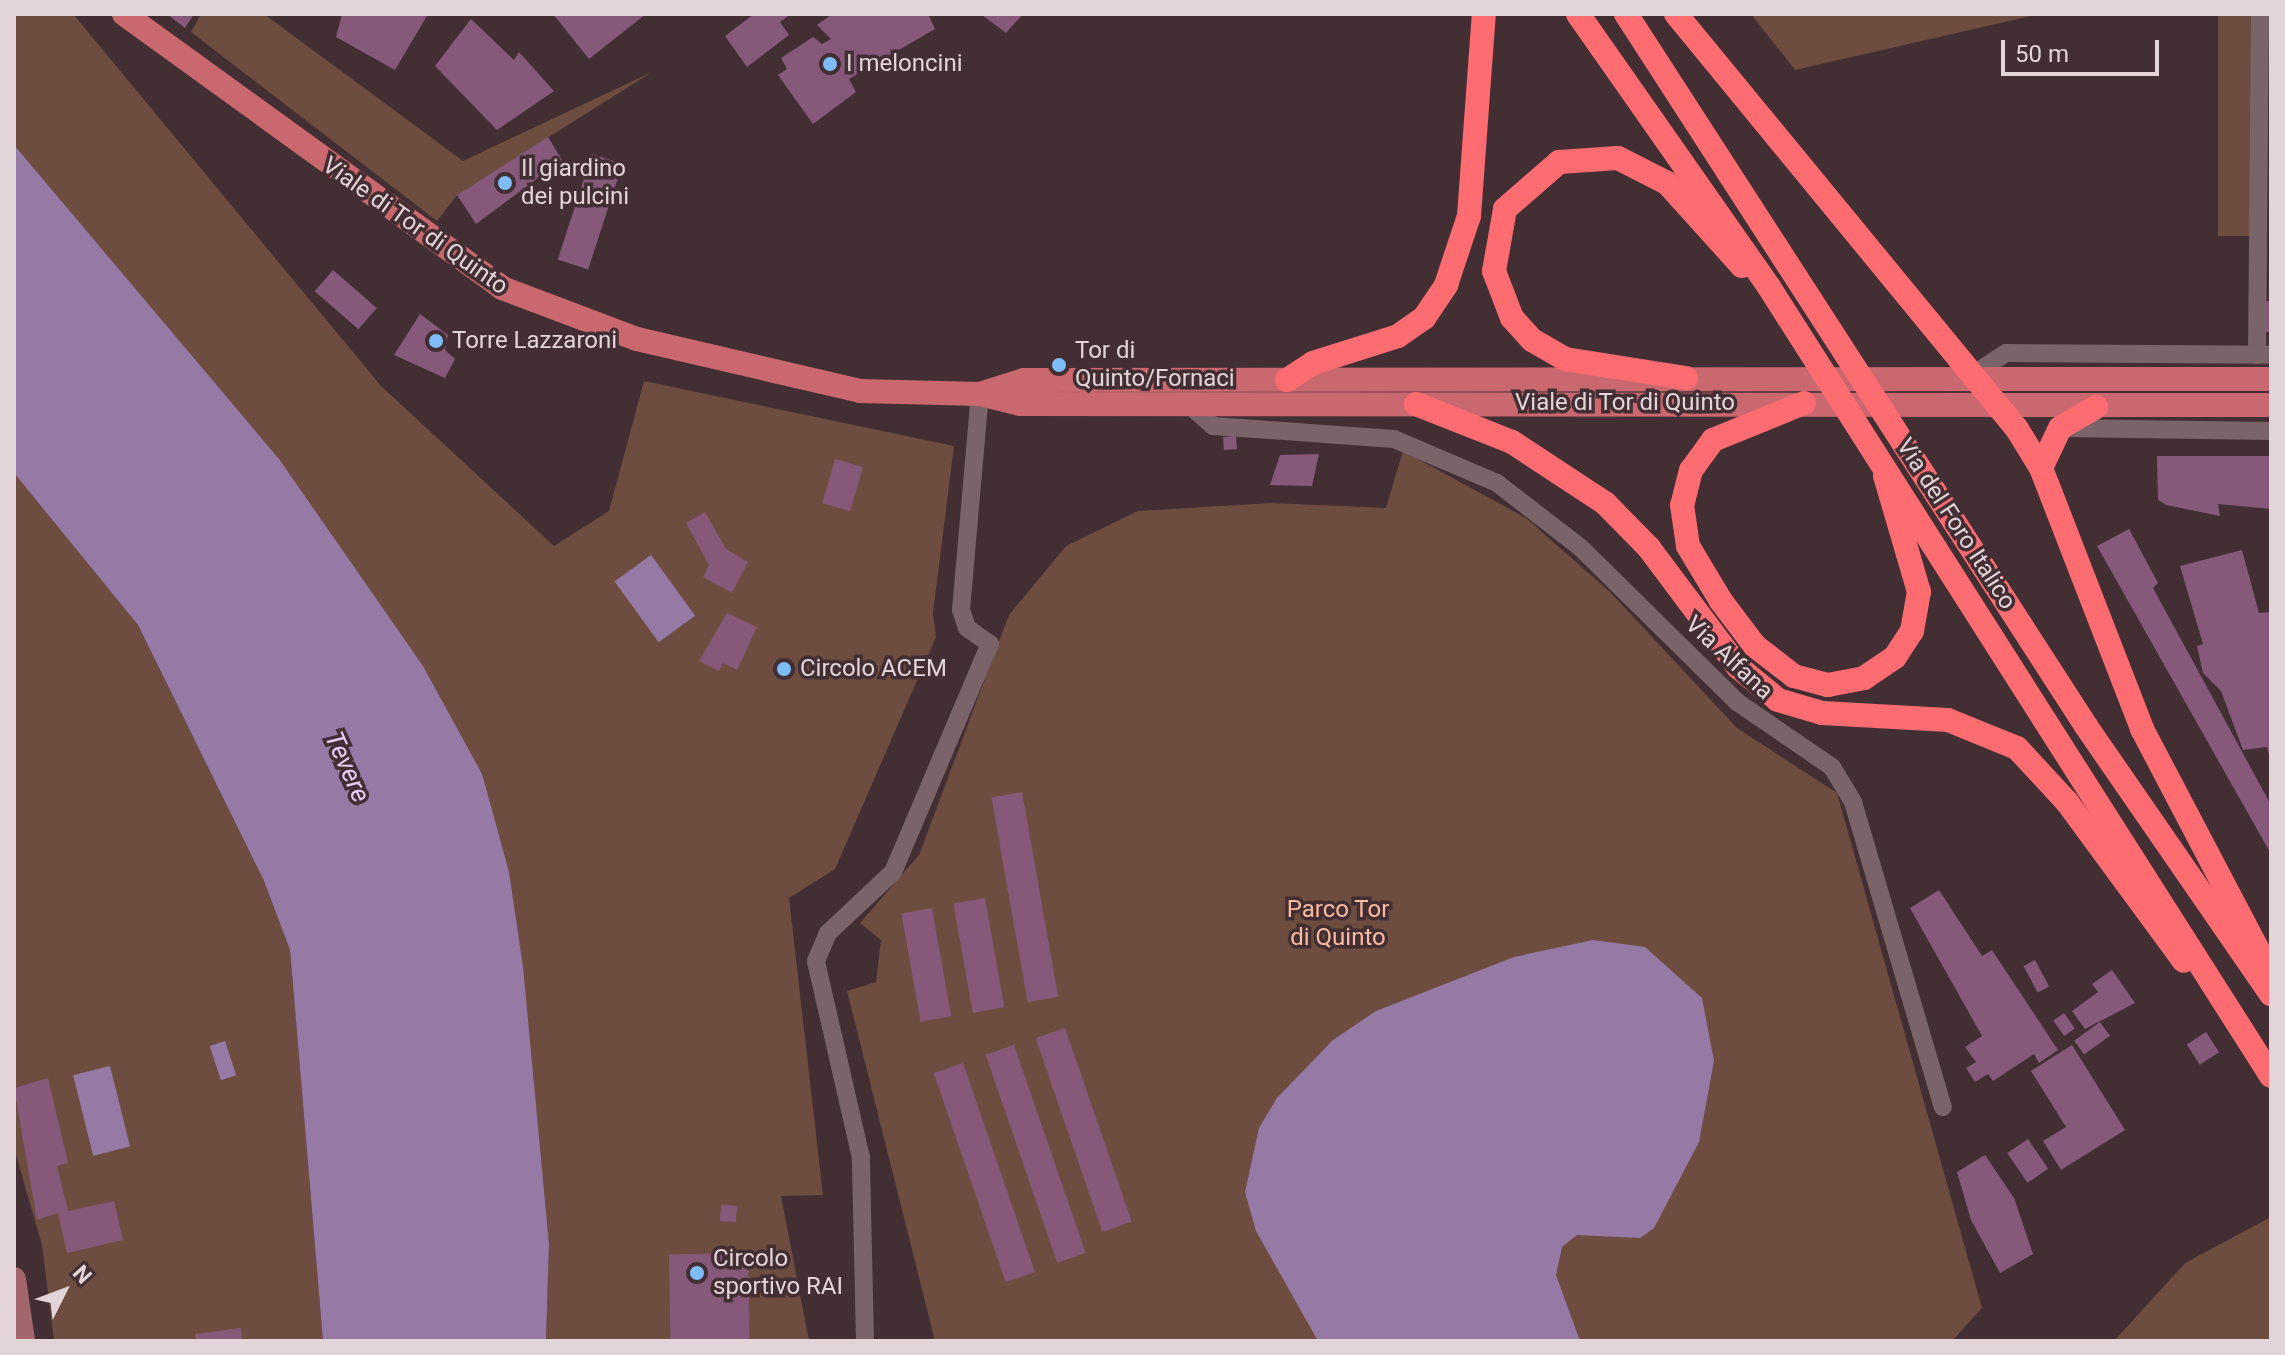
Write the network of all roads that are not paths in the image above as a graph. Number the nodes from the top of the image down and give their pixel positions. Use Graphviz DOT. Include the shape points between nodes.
graph roads {
  1 [pos="124,14"];
  2 [pos="1484,14"];
  3 [pos="1578,14"];
  4 [pos="1626,14"];
  5 [pos="2260,14"];
  6 [pos="1681,20"];
  7 [pos="1772,293"];
  8 [pos="2264,355"];
  9 [pos="1972,375"];
  10 [pos="1686,378"];
  11 [pos="2271,379"];
  12 [pos="1287,380"];
  13 [pos="980,394"];
  14 [pos="1804,403"];
  15 [pos="1261,404"];
  16 [pos="1416,404"];
  17 [pos="1189,405"];
  18 [pos="2271,405"];
  19 [pos="2000,406"];
  20 [pos="2096,407"];
  21 [pos="2060,428"];
  22 [pos="2139,428"];
  23 [pos="2271,431"];
  24 [pos="1287,435"];
  25 [pos="1880,459"];
  26 [pos="2041,468"];
  27 [pos="2271,975"];
  28 [pos="2271,994"];
  29 [pos="2270,1074"];
  30 [pos="1943,1107"];
  31 [pos="14,1279"];
  32 [pos="23,1341"];
  33 [pos="865,1341"];
  1 -- 13 [label="main road, Viale di Tor di Quinto" via="467,267 541,307 637,339 830,385"];
  2 -- 12 [label="highway" via="1469,216 1446,285 1424,318 1398,336 1313,363"];
  3 -- 7 [label="highway, Via del Foro Italico" via="1663,129"];
  4 -- 28 [label="highway, Via del Foro Italico"];
  5 -- 8 [label="street"];
  6 -- 9 [label="highway"];
  7 -- 10 [label="highway" via="1667,183 1632,163 1575,157 1524,186 1505,209 1493,255 1501,296 1520,328 1565,359"];
  7 -- 25 [label="highway, Via del Foro Italico"];
  8 -- 9 [label="street" via="2006,353"];
  9 -- 10 [label="main road, Viale di Tor di Quinto"];
  9 -- 11 [label="main road, Viale di Tor di Quinto"];
  9 -- 19 [label="highway"];
  10 -- 12 [label="main road, Viale di Tor di Quinto"];
  12 -- 13 [label="main road, Viale di Tor di Quinto" via="1024,380"];
  13 -- 17 [label="main road, Viale di Tor di Quinto" via="1020,404"];
  13 -- 33 [label="street" via="961,610 967,628 990,644 904,852 884,883 828,933 815,968 860,1148"];
  14 -- 16 [label="main road, Viale di Tor di Quinto"];
  14 -- 19 [label="main road, Viale di Tor di Quinto"];
  14 -- 25 [label="highway" via="1713,440 1691,470 1682,505 1688,546 1721,601 1768,658 1804,681 1841,684 1875,674 1912,631 1919,592"];
  15 -- 16 [label="main road, Viale di Tor di Quinto"];
  15 -- 17 [label="main road, Viale di Tor di Quinto"];
  15 -- 24 [label="street"];
  16 -- 29 [label="highway" via="1512,442 1605,503 1649,548 1738,667 1778,700 1822,713 1960,723 2017,748 2067,802"];
  17 -- 24 [label="street, Via Alfana" via="1213,426"];
  18 -- 20 [label="main road, Viale di Tor di Quinto"];
  19 -- 20 [label="main road, Viale di Tor di Quinto"];
  19 -- 26 [label="highway"];
  20 -- 21 [label="highway"];
  20 -- 22 [label="street"];
  21 -- 22 [label="street"];
  21 -- 26 [label="highway"];
  22 -- 23 [label="street"];
  24 -- 30 [label="street, Via Alfana" via="1394,439 1497,483 1581,548 1745,709 1832,767 1853,802"];
  25 -- 29 [label="highway, Via del Foro Italico"];
  26 -- 27 [label="highway" via="2142,729"];
  31 -- 32 [label="main road"];
}
